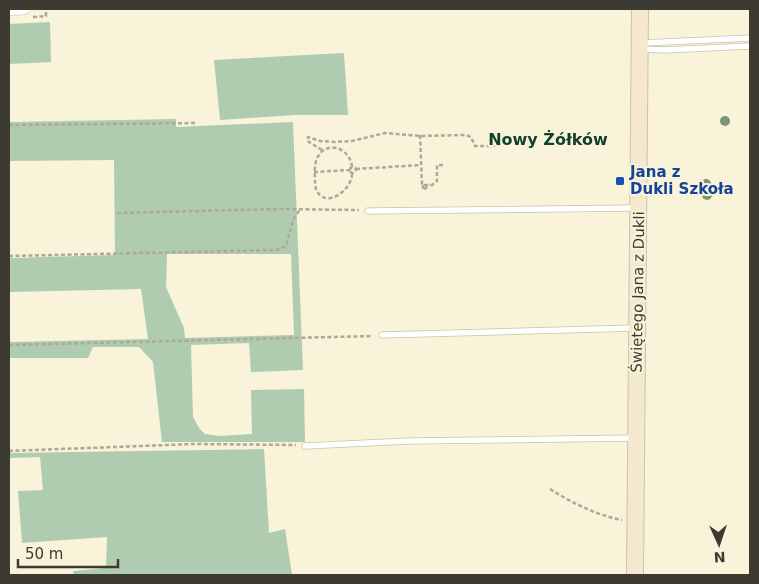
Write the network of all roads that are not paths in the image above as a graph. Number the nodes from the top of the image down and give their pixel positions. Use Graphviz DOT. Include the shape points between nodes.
graph roads {
  1 [pos="14,9"];
  2 [pos="24,9"];
  3 [pos="640,9"];
  4 [pos="9,10"];
  5 [pos="750,38"];
  6 [pos="640,46"];
  7 [pos="750,46"];
  8 [pos="638,208"];
  9 [pos="368,210"];
  10 [pos="637,328"];
  11 [pos="382,335"];
  12 [pos="636,438"];
  13 [pos="305,446"];
  14 [pos="635,575"];
  1 -- 2 [label="street"];
  1 -- 4 [label="street"];
  3 -- 6 [label="main road, Świętego Jana z Dukli"];
  5 -- 6 [label="lane"];
  6 -- 7 [label="lane" via="665,50"];
  6 -- 8 [label="main road, Świętego Jana z Dukli"];
  8 -- 9 [label="lane"];
  8 -- 10 [label="main road, Świętego Jana z Dukli"];
  10 -- 11 [label="lane"];
  10 -- 12 [label="main road, Świętego Jana z Dukli"];
  12 -- 13 [label="lane"];
  12 -- 14 [label="main road, Świętego Jana z Dukli"];
}
